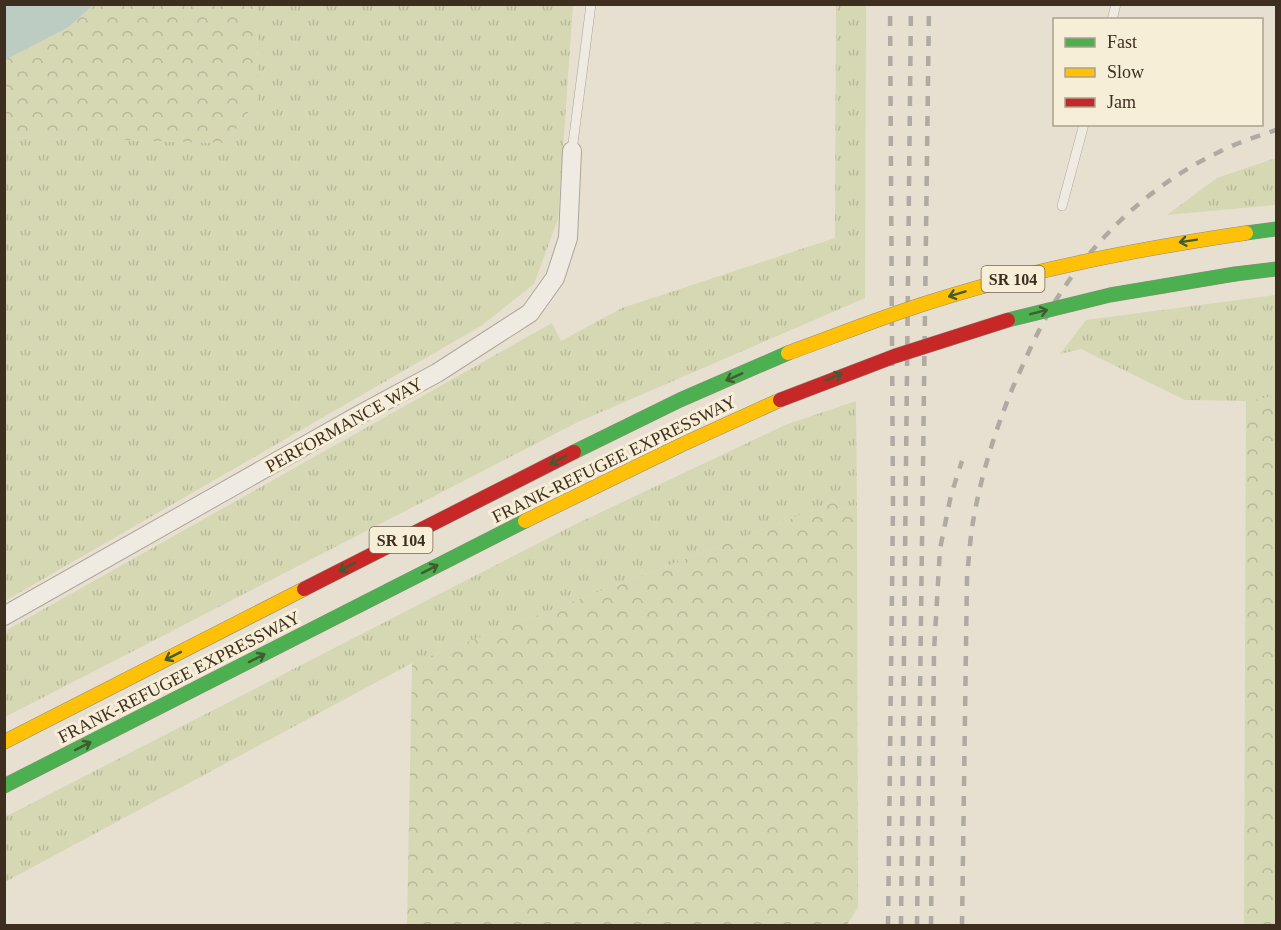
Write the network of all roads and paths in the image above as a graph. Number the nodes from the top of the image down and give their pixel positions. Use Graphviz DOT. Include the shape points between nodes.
graph roads {
  1 [pos="591,4"];
  2 [pos="1083,126"];
  3 [pos="572,151"];
  4 [pos="1062,206"];
  5 [pos="1276,229"];
  6 [pos="1276,269"];
  7 [pos="4,616"];
  8 [pos="4,742"];
  9 [pos="4,786"];
  1 -- 3 [label="lane"];
  2 -- 4 [label="lane"];
  3 -- 7 [label="street, PERFORMANCE WAY" via="568,238 555,278 530,313 437,373"];
  5 -- 8 [label="highway, FRANK-REFUGEE EXPRESSWAY / SR 104, one-way, bridge" via="1187,241 1055,268 887,316 788,353 541,468"];
  9 -- 6 [label="highway, FRANK-REFUGEE EXPRESSWAY / SR 104, one-way, bridge" via="481,543 700,436 837,376 1019,317 1091,299"];
}
